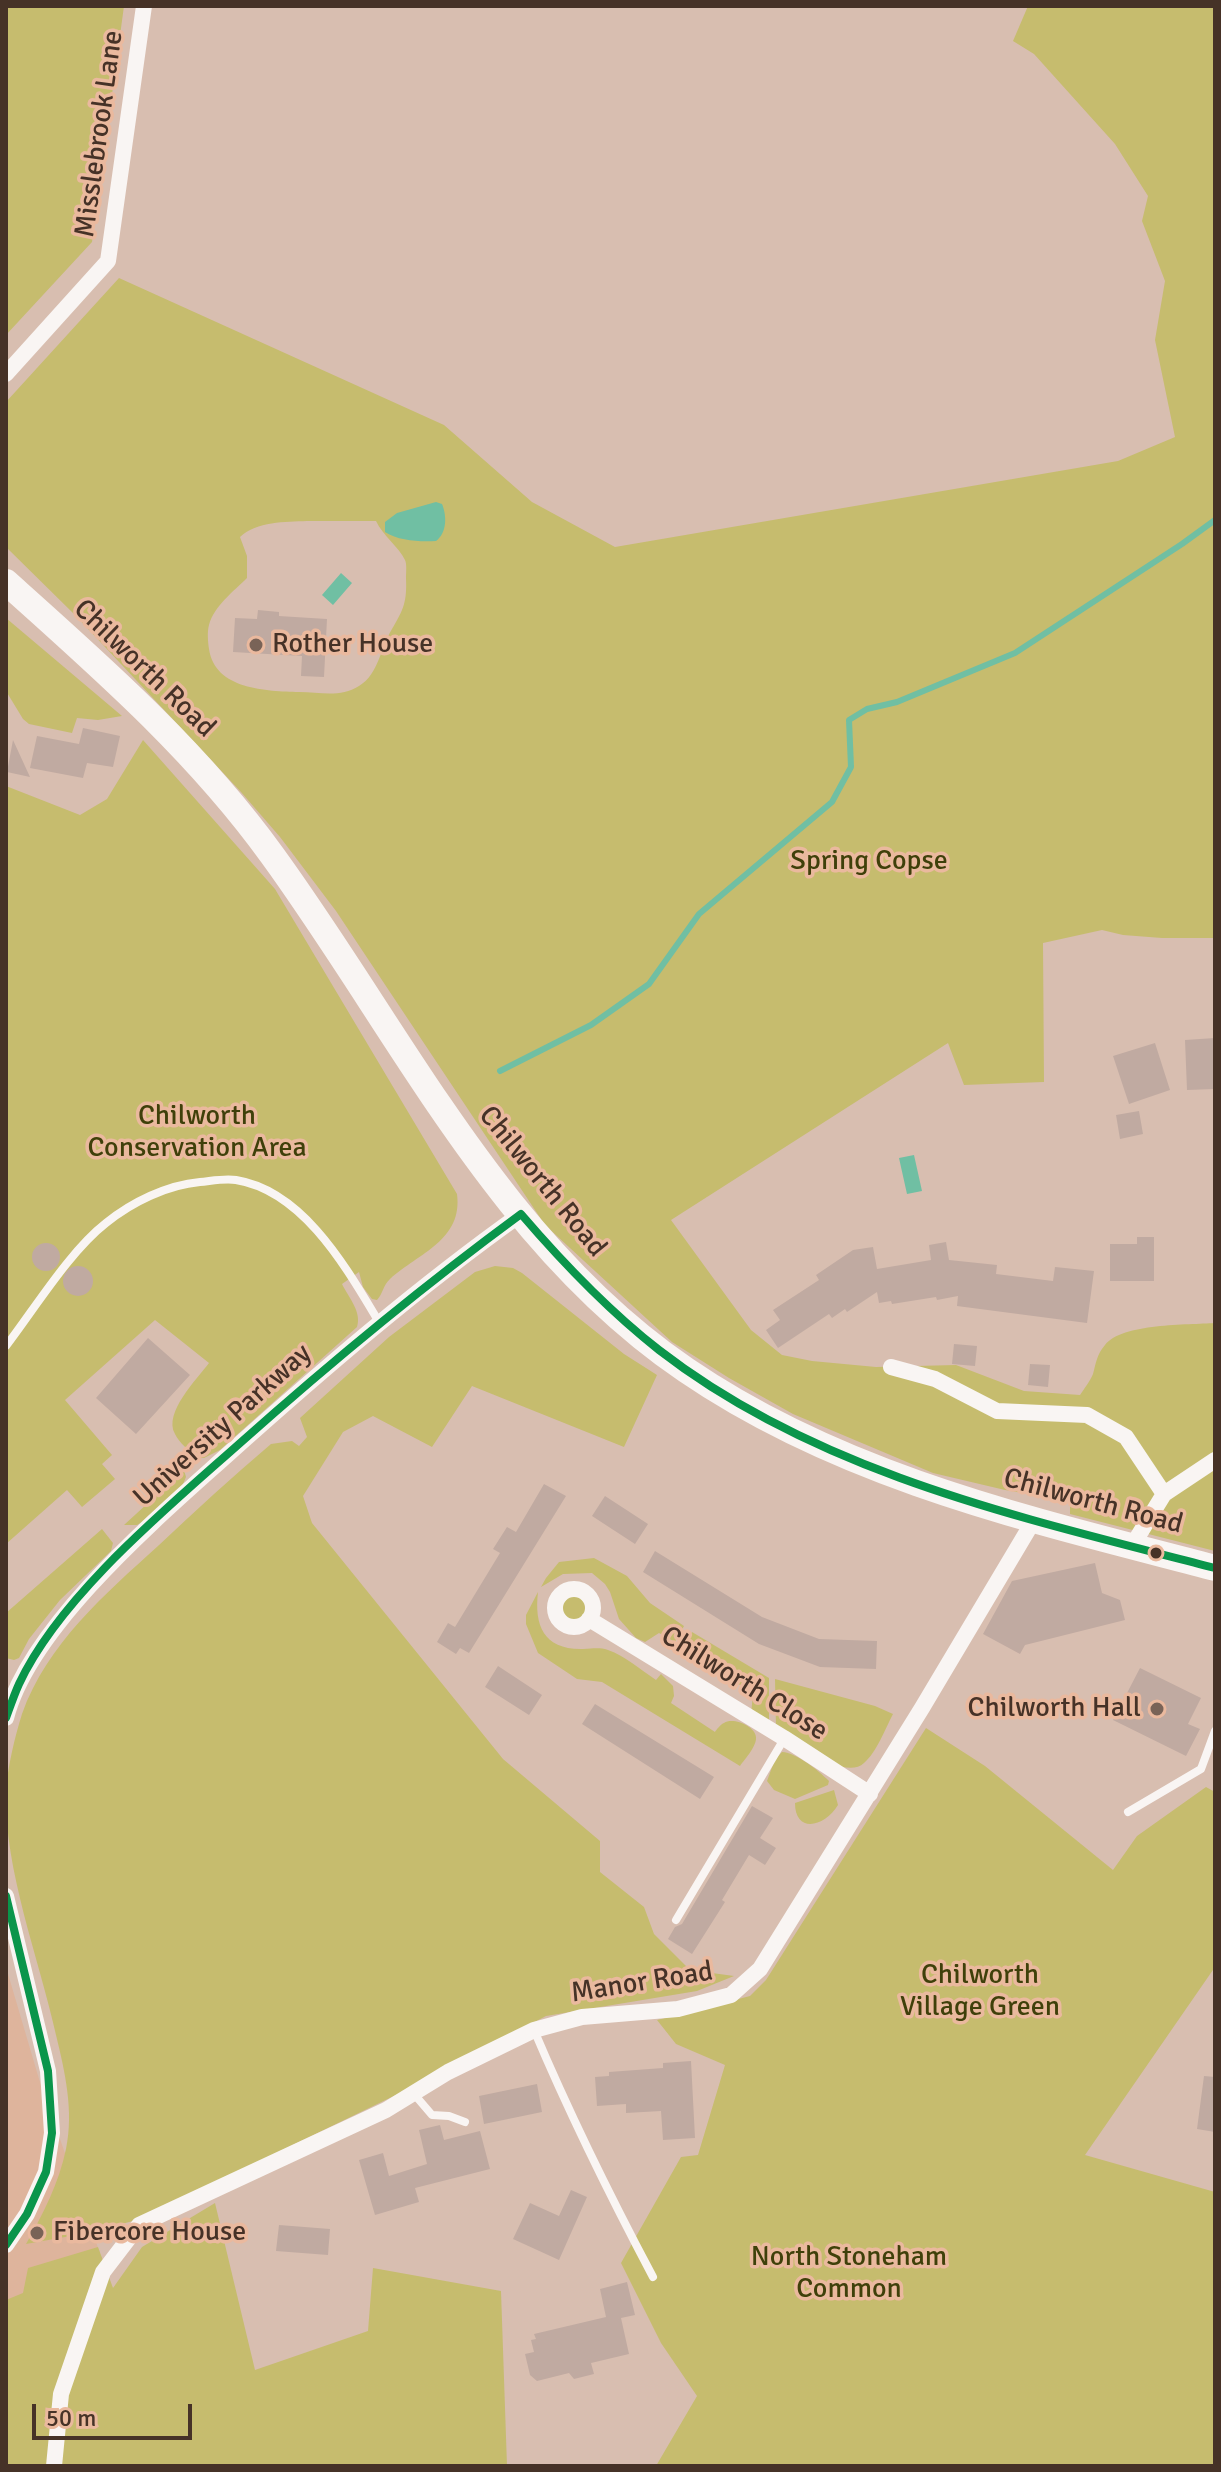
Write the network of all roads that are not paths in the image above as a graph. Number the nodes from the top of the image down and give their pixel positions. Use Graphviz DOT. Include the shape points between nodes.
graph roads {
  1 [pos="144,6"];
  2 [pos="6,374"];
  3 [pos="6,582"];
  4 [pos="521,1214"];
  5 [pos="379,1322"];
  6 [pos="6,1346"];
  7 [pos="891,1367"];
  8 [pos="1215,1460"];
  9 [pos="1164,1494"];
  10 [pos="1034,1520"];
  11 [pos="1132,1546"];
  12 [pos="1215,1568"];
  13 [pos="589,1619"];
  14 [pos="6,1718"];
  15 [pos="1215,1731"];
  16 [pos="784,1738"];
  17 [pos="870,1794"];
  18 [pos="1128,1812"];
  19 [pos="6,1896"];
  20 [pos="676,1920"];
  21 [pos="534,2030"];
  22 [pos="413,2093"];
  23 [pos="465,2122"];
  24 [pos="6,2245"];
  25 [pos="653,2277"];
  26 [pos="54,2466"];
  1 -- 2 [label="street, Misslebrook Lane" via="108,261"];
  3 -- 4 [label="main road, Chilworth Road" via="155,720 247,822 407,1060"];
  4 -- 5 [label="street, University Parkway"];
  4 -- 10 [label="main road, Chilworth Road" via="610,1310 719,1391 843,1455"];
  5 -- 6 [label="lane" via="328,1243 295,1209 234,1179 190,1183 153,1194 106,1222"];
  5 -- 14 [label="street, University Parkway" via="129,1546 50,1635"];
  7 -- 9 [label="street" via="935,1379 997,1411 1087,1415 1126,1437"];
  8 -- 9 [label="street"];
  9 -- 11 [label="street"];
  10 -- 11 [label="main road, Chilworth Road"];
  10 -- 17 [label="street, Manor Road"];
  11 -- 12 [label="main road, Chilworth Road"];
  13 -- 16 [label="street, Chilworth Close"];
  15 -- 18 [label="lane" via="1201,1769"];
  16 -- 17 [label="street, Chilworth Close"];
  16 -- 20 [label="lane"];
  17 -- 21 [label="street, Manor Road" via="760,1969 731,1995 678,2009 582,2017"];
  19 -- 24 [label="street" via="48,2071 52,2133 46,2172"];
  21 -- 22 [label="street, Manor Road"];
  21 -- 25 [label="lane"];
  22 -- 23 [label="lane" via="432,2115"];
  22 -- 26 [label="street, Manor Road" via="139,2225 103,2272 61,2394"];
}
